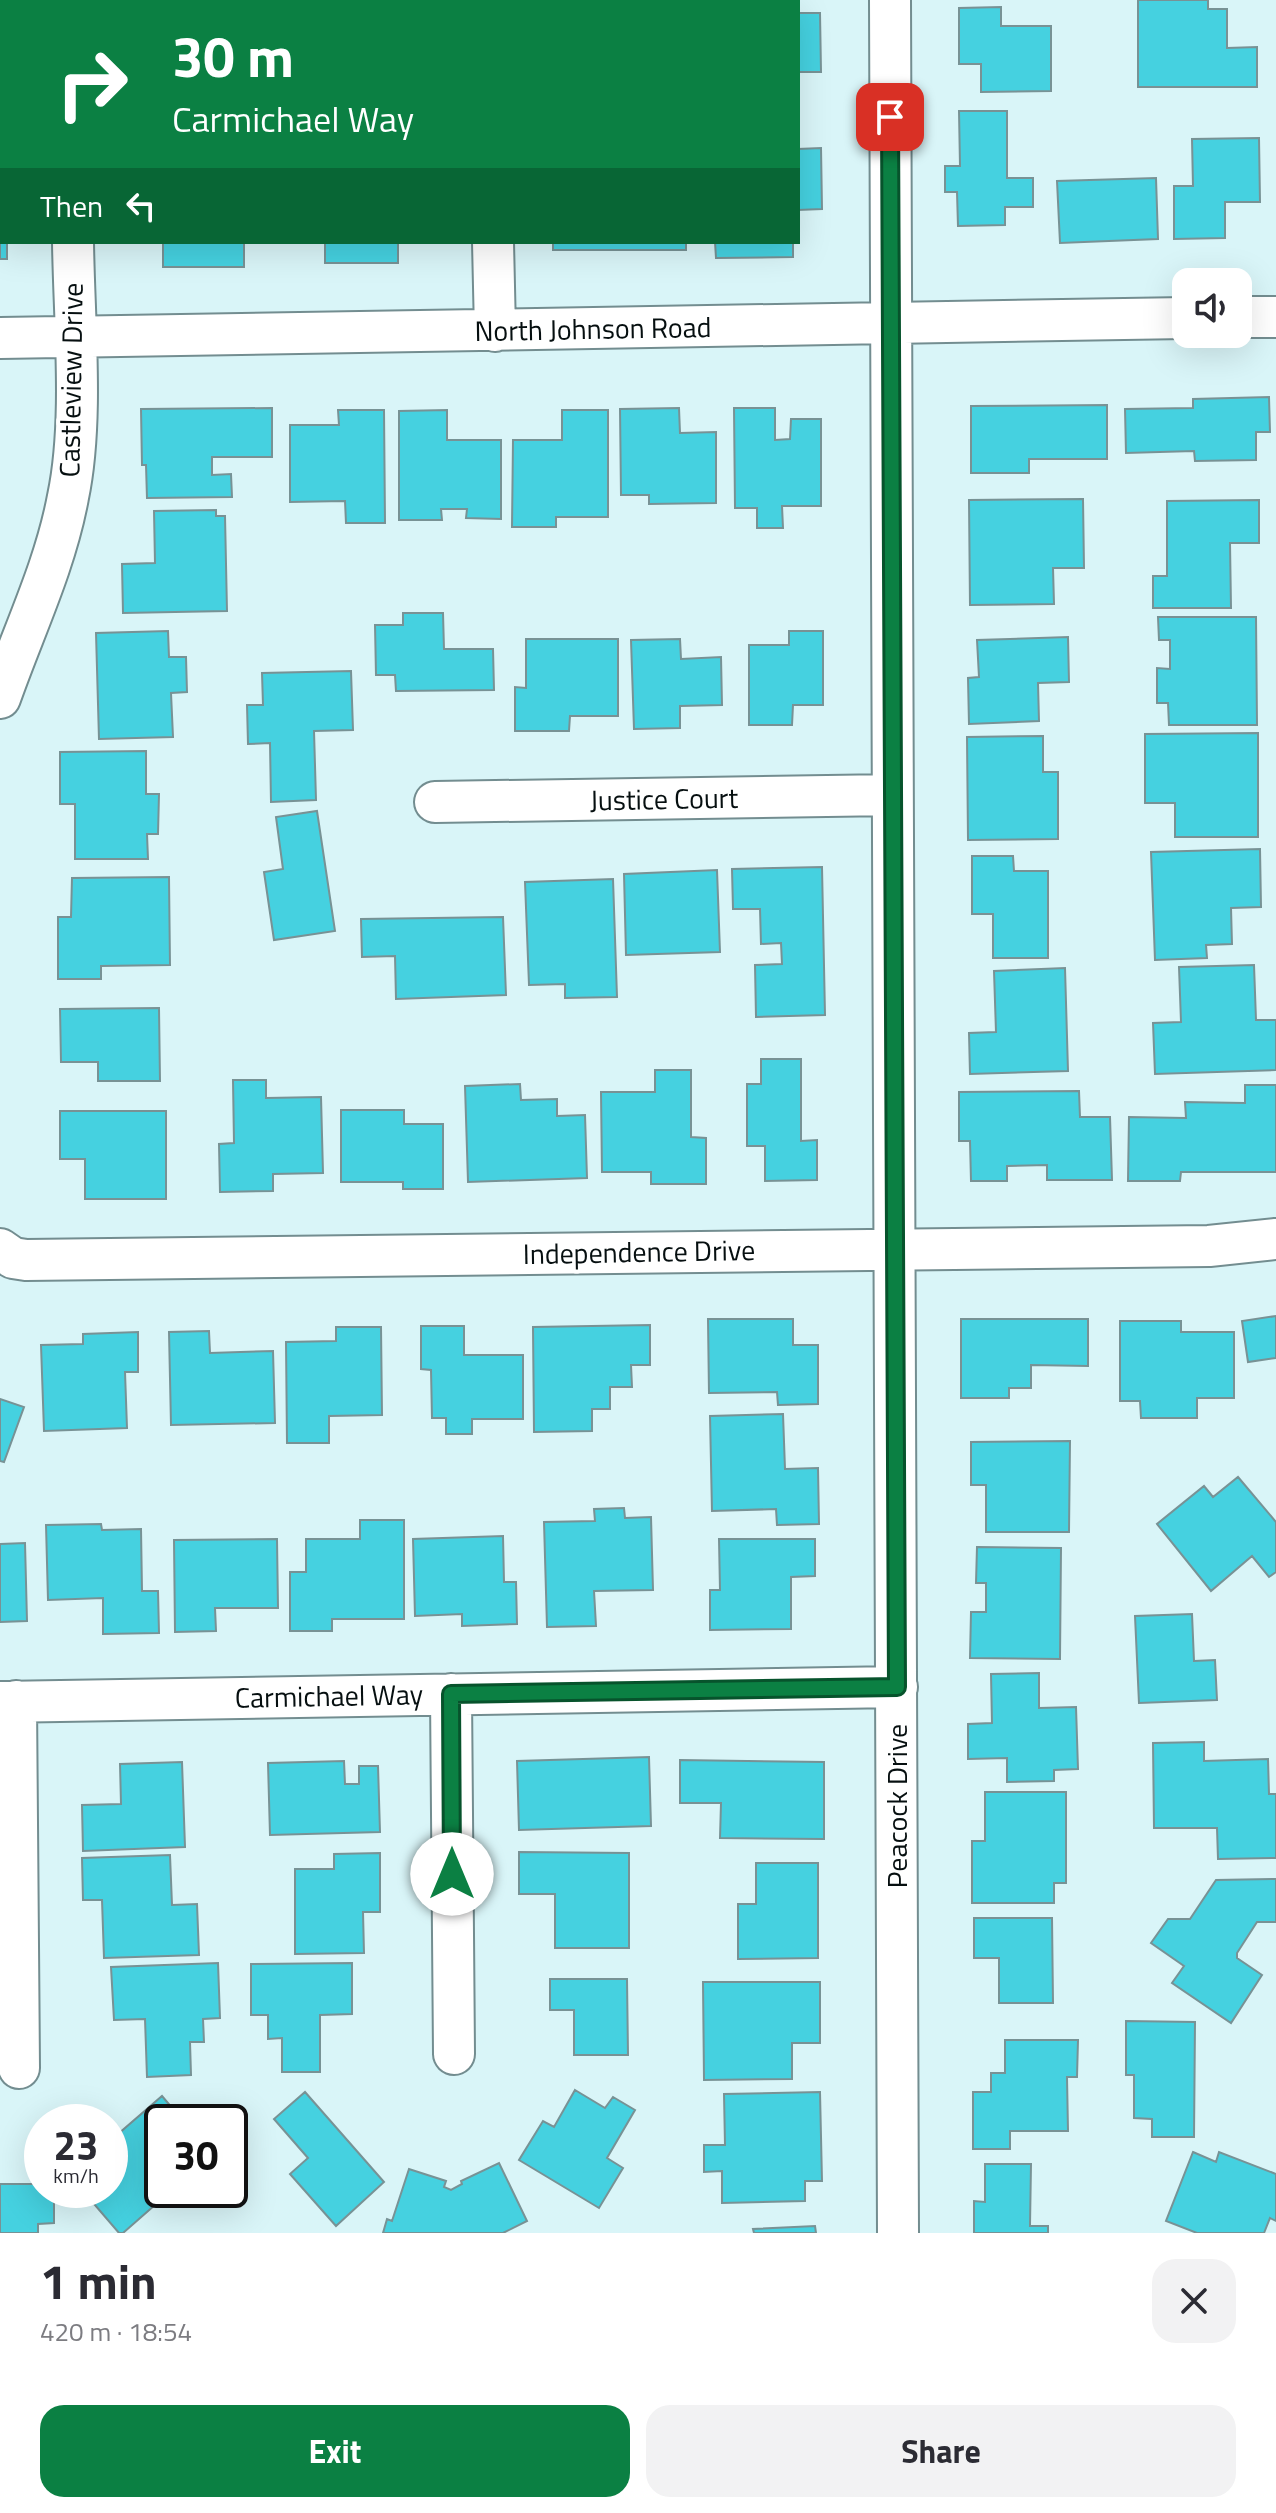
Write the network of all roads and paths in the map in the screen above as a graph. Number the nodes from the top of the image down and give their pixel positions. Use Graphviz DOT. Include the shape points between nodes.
graph roads {
  1 [pos="890,0"];
  2 [pos="73,244"];
  3 [pos="493,244"];
  4 [pos="1252,317"];
  5 [pos="1276,317"];
  6 [pos="1172,318"];
  7 [pos="892,323"];
  8 [pos="495,331"];
  9 [pos="74,337"];
  10 [pos="0,338"];
  11 [pos="0,698"];
  12 [pos="892,795"];
  13 [pos="435,802"];
  14 [pos="1276,1239"];
  15 [pos="895,1248"];
  16 [pos="2,1251"];
  17 [pos="897,1687"];
  18 [pos="451,1694"];
  19 [pos="8,1702"];
  20 [pos="454,2054"];
  21 [pos="19,2068"];
  22 [pos="898,2233"];
  1 -- 7 [label="street, Peacock Drive"];
  2 -- 9 [label="street, Castleview Drive"];
  3 -- 8 [label="street"];
  4 -- 5 [label="street"];
  6 -- 7 [label="street, North Johnson Road"];
  7 -- 8 [label="street, North Johnson Road"];
  7 -- 12 [label="street, Peacock Drive"];
  8 -- 9 [label="street, North Johnson Road"];
  9 -- 10 [label="street, North Johnson Road"];
  9 -- 11 [label="street, Castleview Drive" via="75,423 68,498 48,571"];
  12 -- 13 [label="street, Justice Court"];
  12 -- 15 [label="street, Peacock Drive"];
  14 -- 15 [label="street, Independence Drive" via="1209,1246"];
  15 -- 16 [label="street, Independence Drive" via="26,1260"];
  15 -- 17 [label="street, Peacock Drive"];
  17 -- 18 [label="street, Carmichael Way"];
  17 -- 22 [label="street, Peacock Drive"];
  18 -- 19 [label="street, Carmichael Way"];
  18 -- 20 [label="street"];
  19 -- 21 [label="street"];
}
